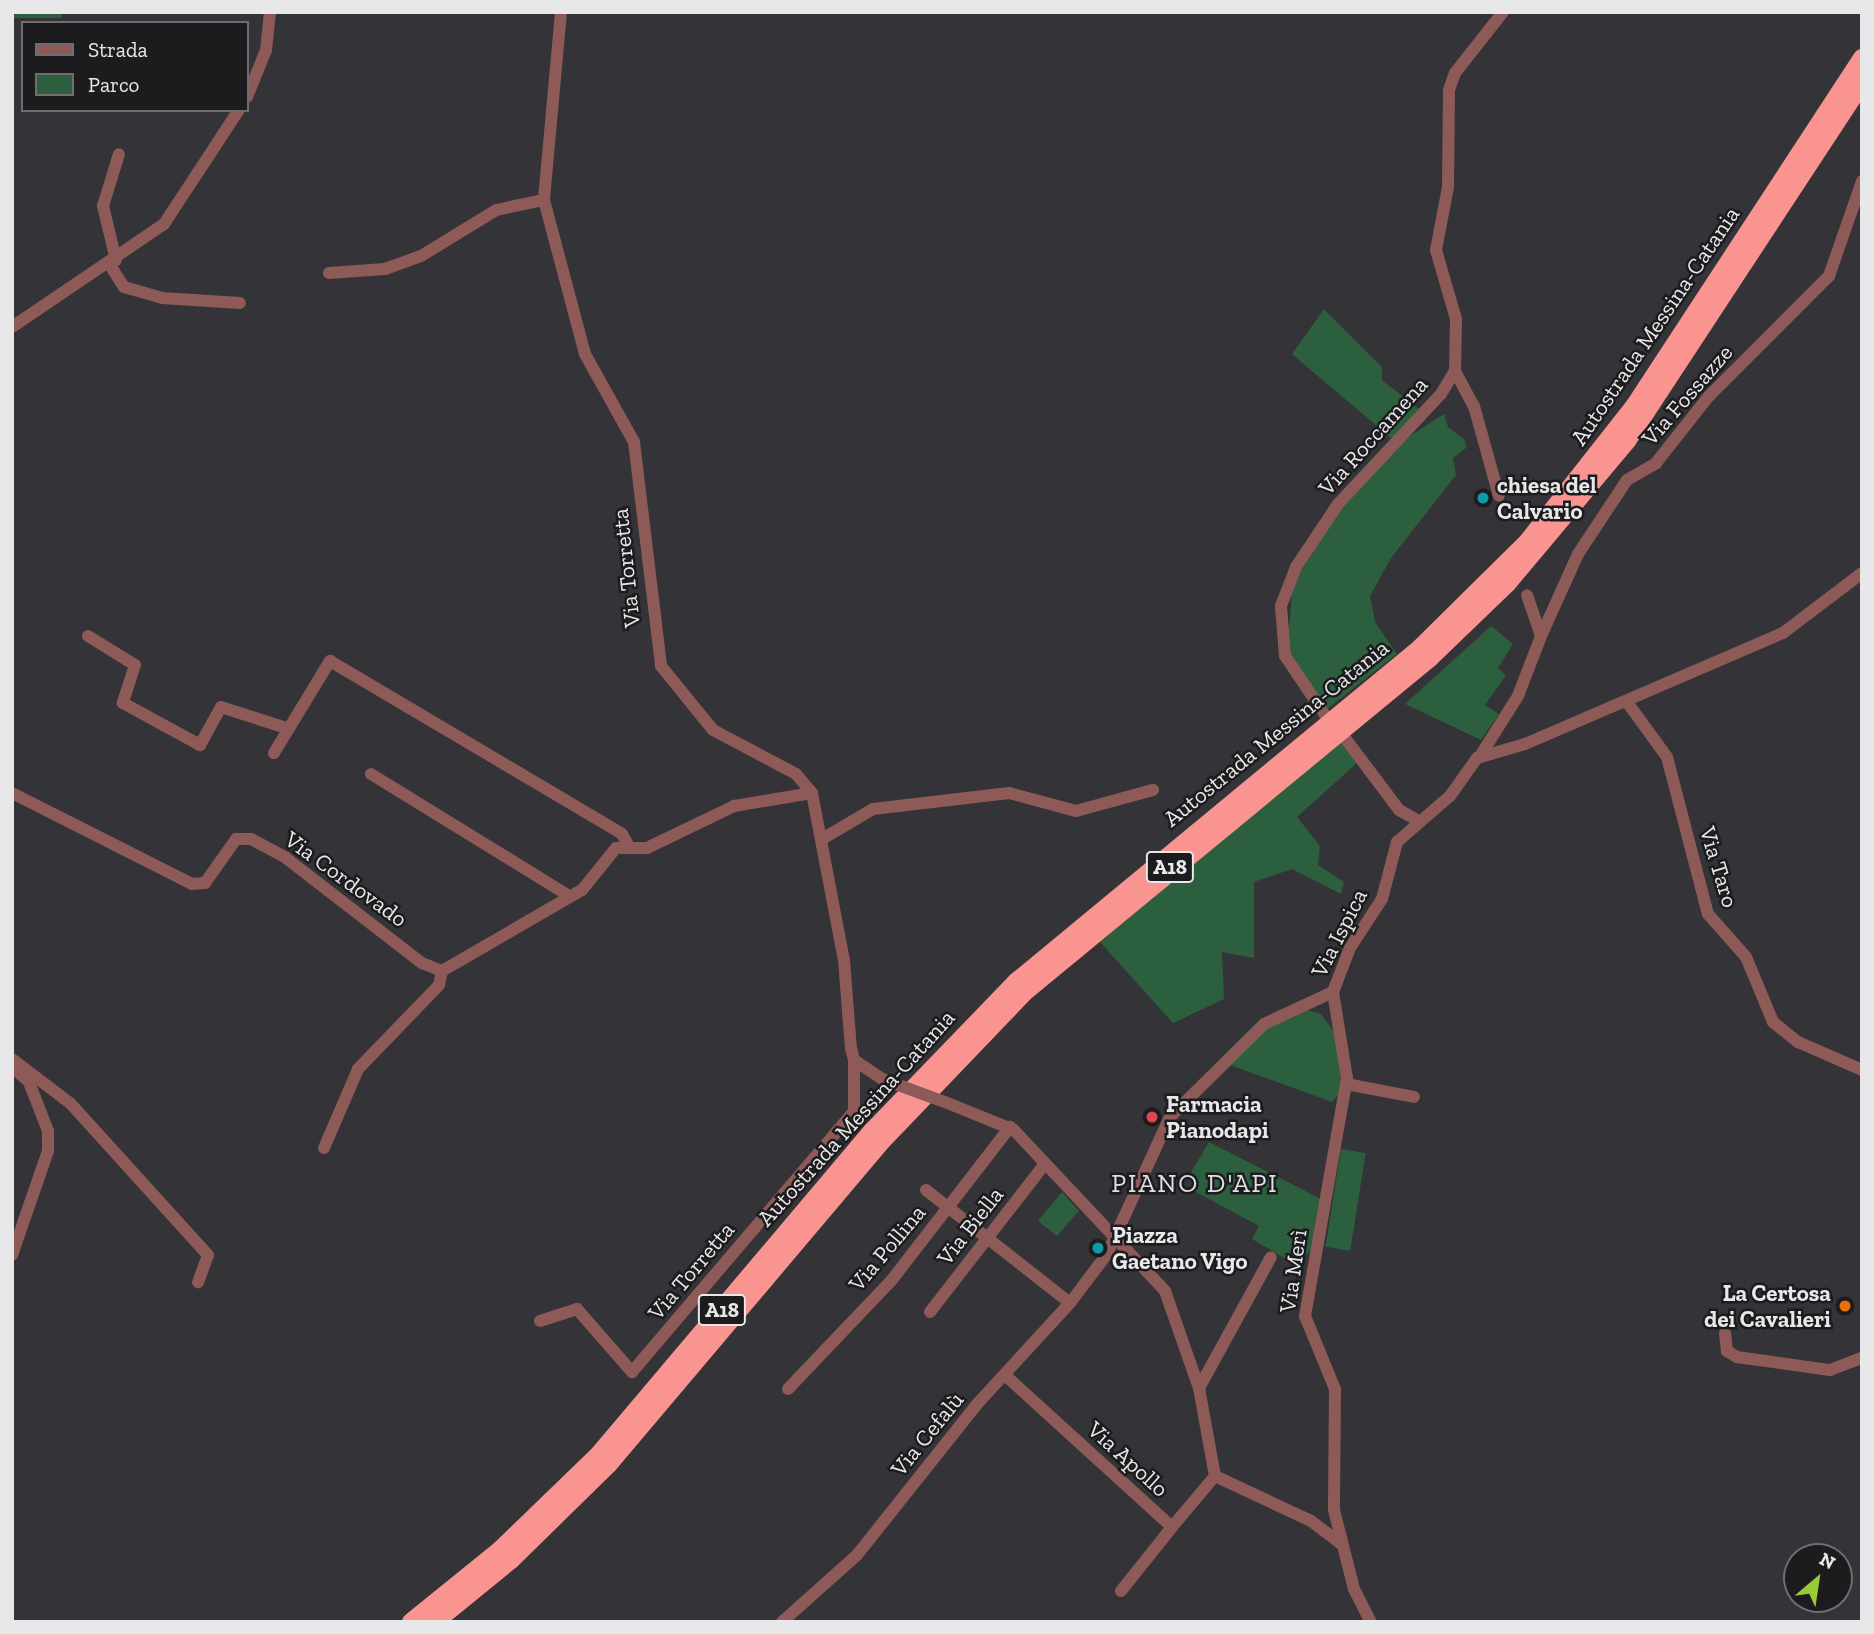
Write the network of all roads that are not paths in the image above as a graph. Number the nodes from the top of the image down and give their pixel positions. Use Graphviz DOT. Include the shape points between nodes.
graph roads {
  1 [pos="270,12"];
  2 [pos="561,12"];
  3 [pos="1503,12"];
  4 [pos="1862,58"];
  5 [pos="1862,83"];
  6 [pos="248,95"];
  7 [pos="238,112"];
  8 [pos="119,154"];
  9 [pos="1862,181"];
  10 [pos="544,200"];
  11 [pos="113,262"];
  12 [pos="329,273"];
  13 [pos="240,303"];
  14 [pos="12,327"];
  15 [pos="1455,371"];
  16 [pos="1499,496"];
  17 [pos="1862,573"];
  18 [pos="1527,595"];
  19 [pos="88,636"];
  20 [pos="1541,636"];
  21 [pos="1627,702"];
  22 [pos="1325,715"];
  23 [pos="289,729"];
  24 [pos="1346,738"];
  25 [pos="274,753"];
  26 [pos="1482,753"];
  27 [pos="370,774"];
  28 [pos="1153,790"];
  29 [pos="12,793"];
  30 [pos="811,793"];
  31 [pos="1399,810"];
  32 [pos="1417,820"];
  33 [pos="1404,832"];
  34 [pos="822,839"];
  35 [pos="628,845"];
  36 [pos="566,894"];
  37 [pos="442,971"];
  38 [pos="1333,992"];
  39 [pos="1317,1002"];
  40 [pos="1335,1017"];
  41 [pos="1340,1034"];
  42 [pos="12,1059"];
  43 [pos="855,1060"];
  44 [pos="12,1068"];
  45 [pos="1862,1070"];
  46 [pos="1346,1084"];
  47 [pos="1414,1097"];
  48 [pos="1010,1127"];
  49 [pos="324,1148"];
  50 [pos="1044,1165"];
  51 [pos="926,1190"];
  52 [pos="948,1207"];
  53 [pos="988,1238"];
  54 [pos="1113,1241"];
  55 [pos="12,1255"];
  56 [pos="1271,1257"];
  57 [pos="1098,1266"];
  58 [pos="198,1282"];
  59 [pos="1070,1303"];
  60 [pos="930,1312"];
  61 [pos="540,1321"];
  62 [pos="1725,1333"];
  63 [pos="1862,1358"];
  64 [pos="1006,1376"];
  65 [pos="1199,1388"];
  66 [pos="788,1389"];
  67 [pos="1215,1476"];
  68 [pos="1334,1510"];
  69 [pos="1311,1521"];
  70 [pos="1172,1527"];
  71 [pos="1344,1548"];
  72 [pos="1121,1591"];
  73 [pos="411,1622"];
  74 [pos="435,1622"];
  75 [pos="782,1622"];
  76 [pos="1371,1622"];
  1 -- 6 [label="street" via="266,50"];
  2 -- 10 [label="street, Via Torretta"];
  3 -- 15 [label="street, Via Roccamena" via="1449,90 1448,187 1436,250 1456,319"];
  4 -- 73 [label="highway, Autostrada Messina-Catania / A18" via="1635,405 1528,541 1420,648 1017,981 873,1130 591,1462 501,1549"];
  5 -- 74 [label="highway, Autostrada Messina-Catania / A18" via="1627,441 1515,575 1430,659 1083,939 1000,1016 883,1140 609,1464 510,1560"];
  7 -- 11 [label="street" via="177,209"];
  8 -- 11 [label="street" via="103,206"];
  9 -- 20 [label="street, Via Fossazze" via="1829,276 1709,396 1656,463 1628,480 1578,554"];
  10 -- 12 [label="street" via="496,209 409,261"];
  10 -- 30 [label="street, Via Torretta" via="585,354 634,442 661,666 713,730 796,774"];
  11 -- 13 [label="street" via="124,287 195,304"];
  11 -- 14 [label="street"];
  15 -- 16 [label="street, Via Roccamena" via="1474,406"];
  15 -- 22 [label="street, Via Roccamena" via="1338,504 1287,586 1281,643 1292,671"];
  17 -- 21 [label="street" via="1783,633"];
  18 -- 20 [label="street"];
  19 -- 23 [label="street" via="135,665 122,703 200,745 221,707"];
  20 -- 26 [label="street, Via Ispica" via="1518,696"];
  21 -- 26 [label="street" via="1525,744"];
  21 -- 45 [label="street, Via Taro" via="1667,757 1708,914 1746,957 1773,1022 1805,1045"];
  23 -- 25 [label="street"];
  23 -- 35 [label="street" via="330,662 622,834"];
  24 -- 31 [label="street"];
  26 -- 32 [label="street, Via Ispica" via="1450,796"];
  27 -- 36 [label="street"];
  28 -- 34 [label="street" via="1076,811 1009,793 873,809"];
  29 -- 37 [label="street, Via Cordovado" via="192,884 205,883 236,839 251,839 286,858 422,963"];
  30 -- 34 [label="street, Via Torretta"];
  30 -- 35 [label="street" via="734,806 647,848"];
  31 -- 32 [label="street"];
  31 -- 33 [label="street"];
  32 -- 33 [label="street, Via Ispica"];
  33 -- 38 [label="street, Via Ispica" via="1382,899 1350,948"];
  34 -- 43 [label="street, Via Torretta"];
  35 -- 36 [label="street" via="616,848 582,890"];
  36 -- 37 [label="street" via="520,930"];
  37 -- 49 [label="street" via="439,985 358,1069"];
  38 -- 39 [label="street, Via Ispica"];
  38 -- 40 [label="street"];
  39 -- 40 [label="street"];
  39 -- 41 [label="street"];
  39 -- 54 [label="street, Via Ispica" via="1283,1010 1264,1024 1170,1117"];
  40 -- 41 [label="street, Via Merì"];
  41 -- 46 [label="street, Via Merì"];
  42 -- 58 [label="street" via="71,1104 208,1255"];
  43 -- 48 [label="street, bridge" via="883,1079"];
  43 -- 61 [label="street, Via Torretta" via="854,1111 632,1372 577,1309"];
  44 -- 55 [label="street" via="36,1096 48,1151"];
  46 -- 47 [label="street"];
  46 -- 68 [label="street, Via Merì" via="1305,1315 1335,1389"];
  48 -- 50 [label="street"];
  48 -- 52 [label="street, Via Pollina"];
  50 -- 53 [label="street, Via Biella"];
  50 -- 54 [label="street"];
  51 -- 52 [label="street"];
  52 -- 53 [label="street"];
  52 -- 66 [label="street, Via Pollina" via="891,1280"];
  53 -- 59 [label="street"];
  53 -- 60 [label="street, Via Biella"];
  54 -- 57 [label="street, Via Ispica"];
  54 -- 65 [label="street" via="1165,1292"];
  56 -- 65 [label="street"];
  57 -- 59 [label="street, Via Cefalù"];
  59 -- 64 [label="street, Via Cefalù"];
  62 -- 63 [label="street" via="1727,1350 1737,1357 1830,1370"];
  64 -- 70 [label="street, Via Apollo"];
  64 -- 75 [label="street, Via Cefalù" via="857,1555"];
  65 -- 67 [label="street"];
  67 -- 69 [label="street"];
  67 -- 70 [label="street, Via Apollo"];
  68 -- 69 [label="street" via="1328,1520"];
  68 -- 71 [label="street, Via Merì"];
  69 -- 71 [label="street"];
  70 -- 72 [label="street"];
  71 -- 76 [label="street, Via Merì"];
}
